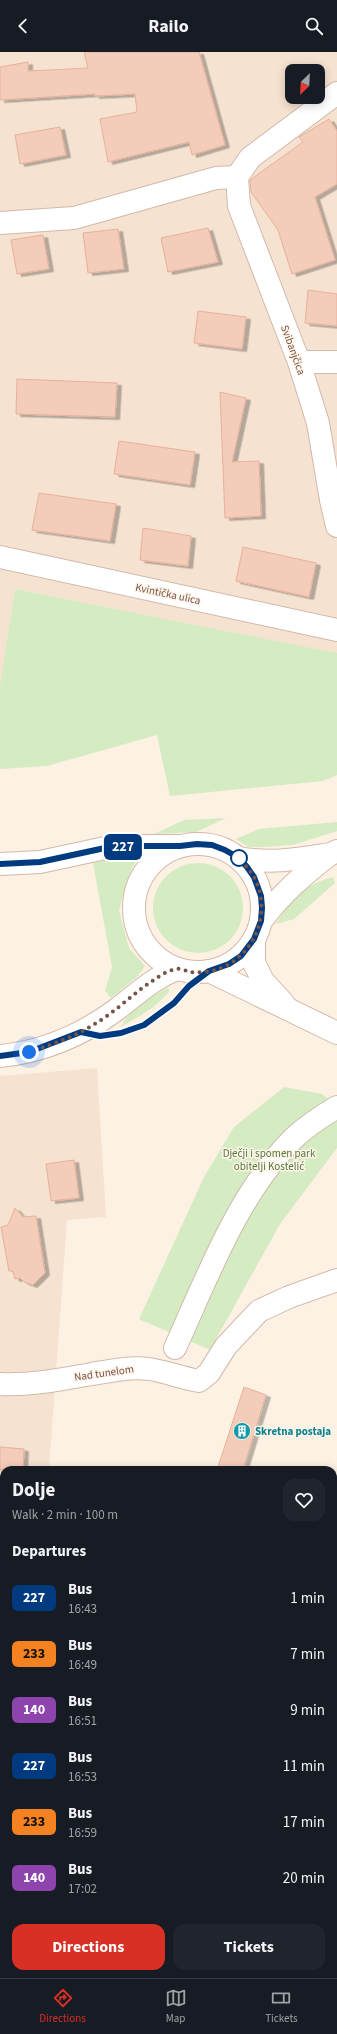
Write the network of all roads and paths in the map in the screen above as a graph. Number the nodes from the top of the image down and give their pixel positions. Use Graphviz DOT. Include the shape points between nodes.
graph roads {
  1 [pos="337,93"];
  2 [pos="237,177"];
  3 [pos="0,223"];
  4 [pos="299,362"];
  5 [pos="337,362"];
  6 [pos="337,526"];
  7 [pos="0,557"];
  8 [pos="337,630"];
  9 [pos="180,846"];
  10 [pos="334,852"];
  11 [pos="239,858"];
  12 [pos="0,864"];
  13 [pos="257,930"];
  14 [pos="177,969"];
  15 [pos="209,971"];
  16 [pos="292,1012"];
  17 [pos="337,1033"];
  18 [pos="0,1056"];
  19 [pos="337,1107"];
  20 [pos="337,1280"];
  21 [pos="175,1348"];
  22 [pos="0,1384"];
  1 -- 2 [label="street" via="250,158"];
  2 -- 3 [label="street" via="216,178 74,218"];
  2 -- 4 [label="street, Svibanjčica" via="239,206"];
  4 -- 5 [label="street"];
  4 -- 6 [label="street, Svibanjčica" via="318,423"];
  7 -- 8 [label="street, Kvintička ulica"];
  9 -- 11 [label="street" via="212,845"];
  9 -- 12 [label="street" via="105,848 40,862"];
  9 -- 14 [label="street" via="159,857 149,866 140,879 133,907 137,928 144,943 163,962"];
  10 -- 11 [label="street" via="278,862 257,862"];
  10 -- 13 [label="street" via="293,883 275,902"];
  11 -- 13 [label="street" via="254,877 261,896"];
  13 -- 15 [label="street" via="241,956 229,964"];
  13 -- 16 [label="street" via="254,963 263,981"];
  14 -- 15 [label="street" via="191,972"];
  14 -- 18 [label="street" via="157,977 100,1021 81,1032 29,1052"];
  15 -- 16 [label="street"];
  16 -- 17 [label="street"];
  19 -- 21 [label="street" via="309,1125 295,1138 257,1185 227,1237"];
  20 -- 22 [label="street, Nad tunelom" via="259,1311 226,1346 209,1373 199,1381 155,1368 124,1368 23,1385"];
}
